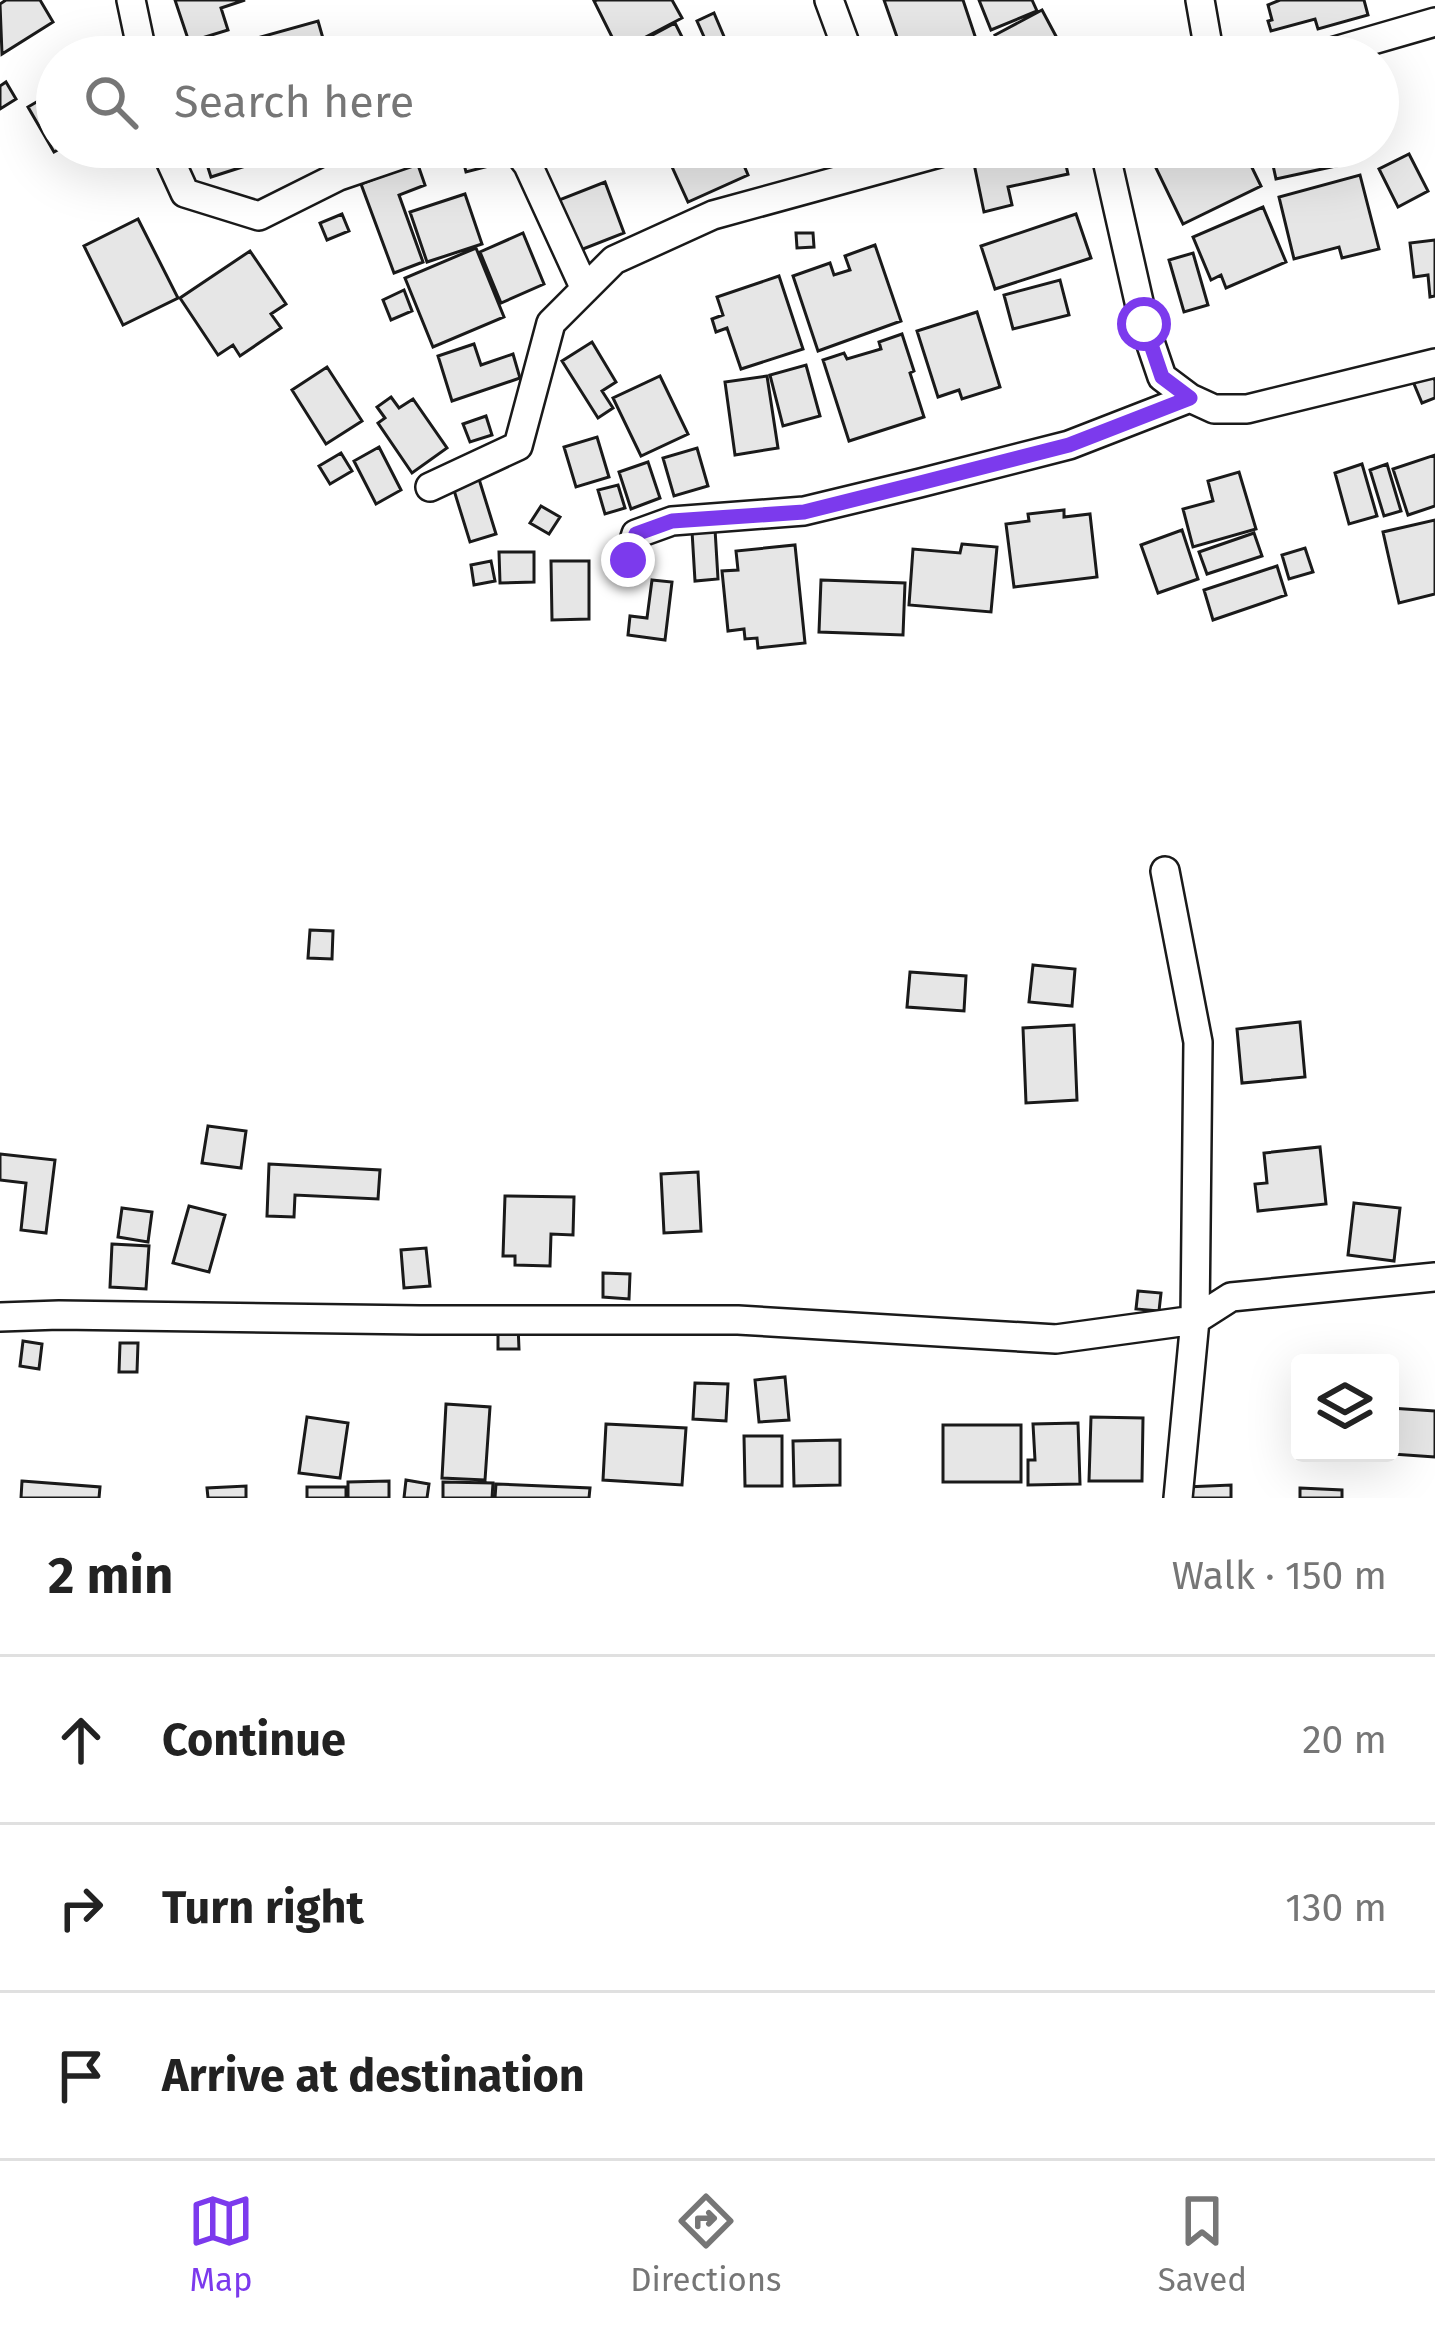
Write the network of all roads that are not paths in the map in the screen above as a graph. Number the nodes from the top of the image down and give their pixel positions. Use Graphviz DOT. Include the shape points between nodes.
graph roads {
  1 [pos="131,0"];
  2 [pos="830,0"];
  3 [pos="1200,0"];
  4 [pos="1435,22"];
  5 [pos="139,36"];
  6 [pos="843,36"];
  7 [pos="1206,36"];
  8 [pos="1387,36"];
  9 [pos="174,168"];
  10 [pos="362,168"];
  11 [pos="529,168"];
  12 [pos="854,168"];
  13 [pos="1109,168"];
  14 [pos="585,289"];
  15 [pos="1435,363"];
  16 [pos="1190,398"];
  17 [pos="430,487"];
  18 [pos="628,560"];
  19 [pos="1165,871"];
  20 [pos="1435,1277"];
  21 [pos="0,1317"];
  22 [pos="1195,1320"];
  23 [pos="1178,1498"];
  1 -- 5 [label="street"];
  2 -- 6 [label="street"];
  3 -- 7 [label="street"];
  4 -- 8 [label="street"];
  9 -- 10 [label="street" via="185,193 259,216"];
  11 -- 14 [label="street"];
  12 -- 14 [label="street" via="713,215 614,260"];
  13 -- 16 [label="street" via="1162,377"];
  14 -- 17 [label="street" via="551,323 518,446"];
  15 -- 16 [label="street" via="1247,409 1214,410"];
  16 -- 18 [label="street" via="1069,445 804,512 672,521 636,534"];
  19 -- 22 [label="street" via="1198,1042"];
  20 -- 22 [label="street" via="1231,1297"];
  21 -- 22 [label="street" via="738,1319 1056,1339"];
  22 -- 23 [label="street"];
}
